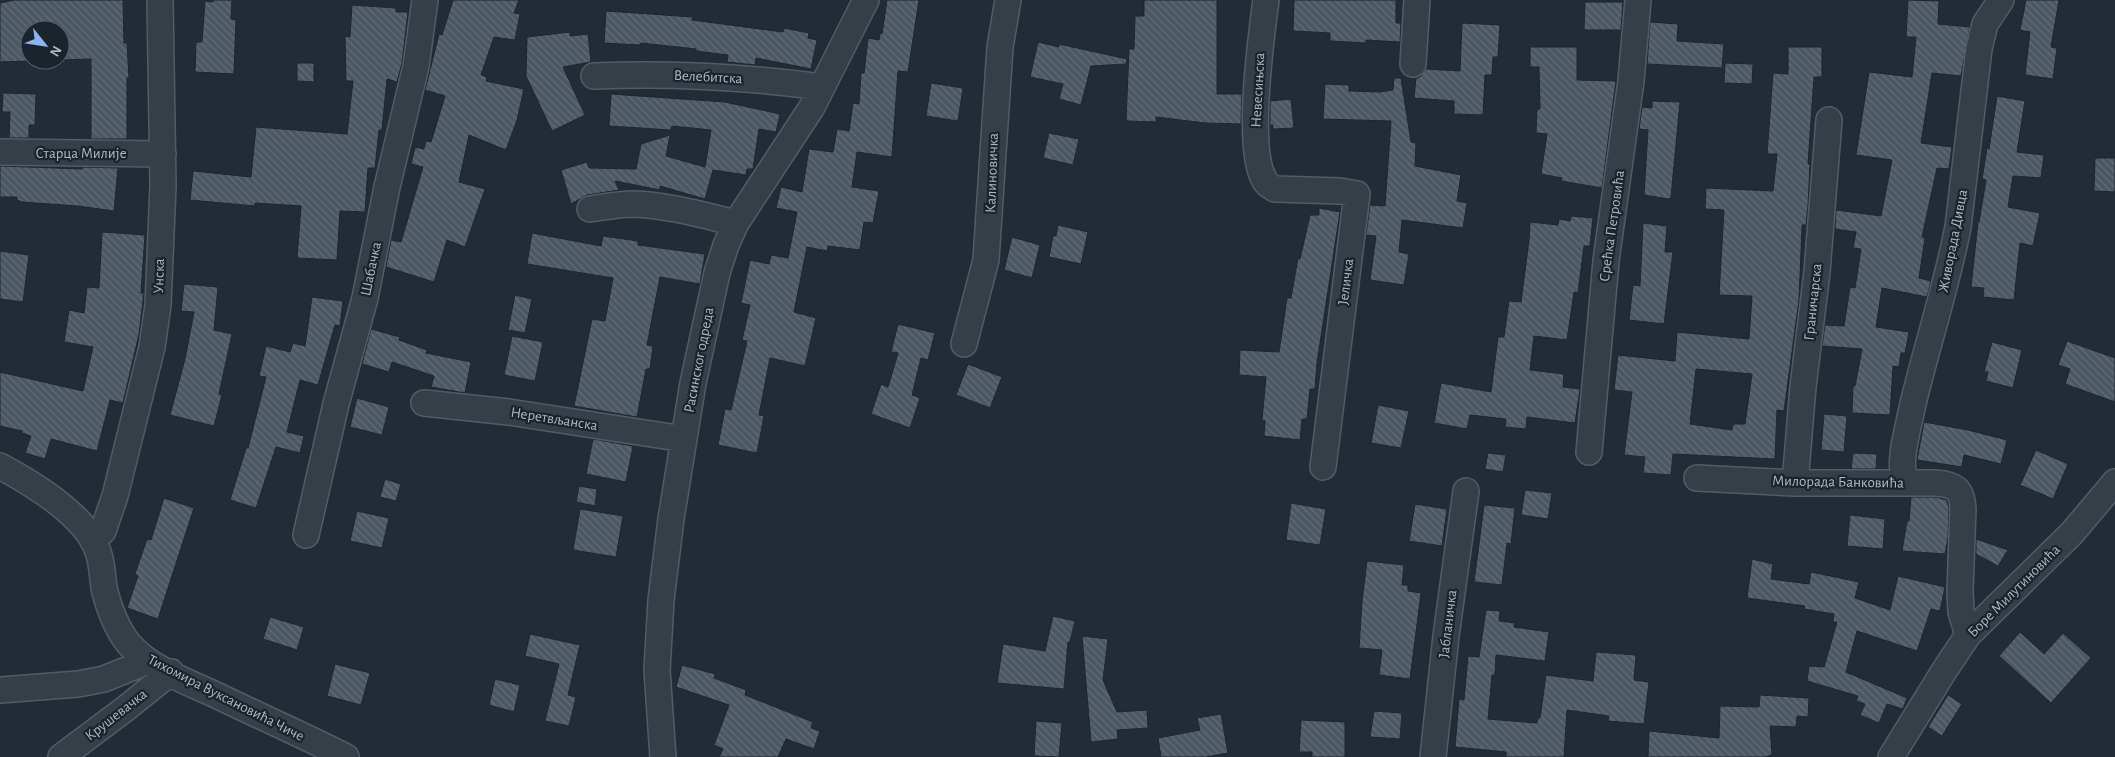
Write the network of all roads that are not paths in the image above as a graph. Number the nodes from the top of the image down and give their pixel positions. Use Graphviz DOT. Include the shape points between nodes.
graph roads {
  1 [pos="160,0"];
  2 [pos="425,0"];
  3 [pos="859,0"];
  4 [pos="1008,0"];
  5 [pos="1266,0"];
  6 [pos="1417,0"];
  7 [pos="1638,0"];
  8 [pos="2001,0"];
  9 [pos="1413,64"];
  10 [pos="594,76"];
  11 [pos="822,87"];
  12 [pos="1829,120"];
  13 [pos="0,152"];
  14 [pos="162,154"];
  15 [pos="1264,179"];
  16 [pos="590,208"];
  17 [pos="736,223"];
  18 [pos="964,344"];
  19 [pos="424,403"];
  20 [pos="684,439"];
  21 [pos="1589,452"];
  22 [pos="0,466"];
  23 [pos="1323,467"];
  24 [pos="1697,478"];
  25 [pos="2115,482"];
  26 [pos="1795,483"];
  27 [pos="1904,483"];
  28 [pos="1466,491"];
  29 [pos="306,535"];
  30 [pos="93,540"];
  31 [pos="1968,635"];
  32 [pos="148,661"];
  33 [pos="170,672"];
  34 [pos="0,690"];
  35 [pos="61,757"];
  36 [pos="346,757"];
  37 [pos="663,757"];
  38 [pos="1433,757"];
  39 [pos="1891,757"];
  1 -- 14 [label="street, Унска"];
  2 -- 29 [label="street, Шабачка" via="416,66 387,187 366,298 336,404"];
  3 -- 11 [label="street, Расинског одреда"];
  4 -- 18 [label="street, Калиновичка" via="1000,47 986,260"];
  5 -- 15 [label="street, Невесињска" via="1256,117 1257,149"];
  6 -- 9 [label="street"];
  7 -- 21 [label="street, Срећка Петровића" via="1631,81 1606,261"];
  8 -- 27 [label="street, Живорада Дивца" via="1985,24 1979,49 1958,228 1902,454"];
  10 -- 11 [label="street, Велебитска" via="676,74"];
  11 -- 17 [label="street, Расинског одреда"];
  12 -- 26 [label="street, Граничарска"];
  13 -- 14 [label="street, Старца Милије"];
  14 -- 30 [label="street, Унска" via="158,305 152,347 115,496 102,531"];
  15 -- 23 [label="street, Јеличка" via="1275,189 1357,194"];
  16 -- 17 [label="street" via="632,204 652,206"];
  17 -- 20 [label="street, Расинског одреда" via="717,273"];
  19 -- 20 [label="street, Неретвљанска" via="509,412"];
  20 -- 37 [label="street, Расинског одреда" via="659,631"];
  22 -- 30 [label="street, Тихомира Вуксановића Чиче" via="43,491"];
  24 -- 26 [label="street, Милорада Банковића"];
  25 -- 31 [label="street, Боре Милутиновића" via="2072,533"];
  26 -- 27 [label="street, Милорада Банковића"];
  27 -- 31 [label="street, Милорада Банковића" via="1948,484 1961,494 1964,509 1960,605"];
  28 -- 38 [label="street, Јабланичка"];
  30 -- 32 [label="street, Тихомира Вуксановића Чиче" via="100,556 105,593 119,628 127,642"];
  31 -- 39 [label="street, Боре Милутиновића"];
  32 -- 33 [label="street, Тихомира Вуксановића Чиче"];
  32 -- 34 [label="street" via="119,674 78,684"];
  33 -- 35 [label="street, Крушевачка"];
  33 -- 36 [label="street, Тихомира Вуксановића Чиче"];
}
